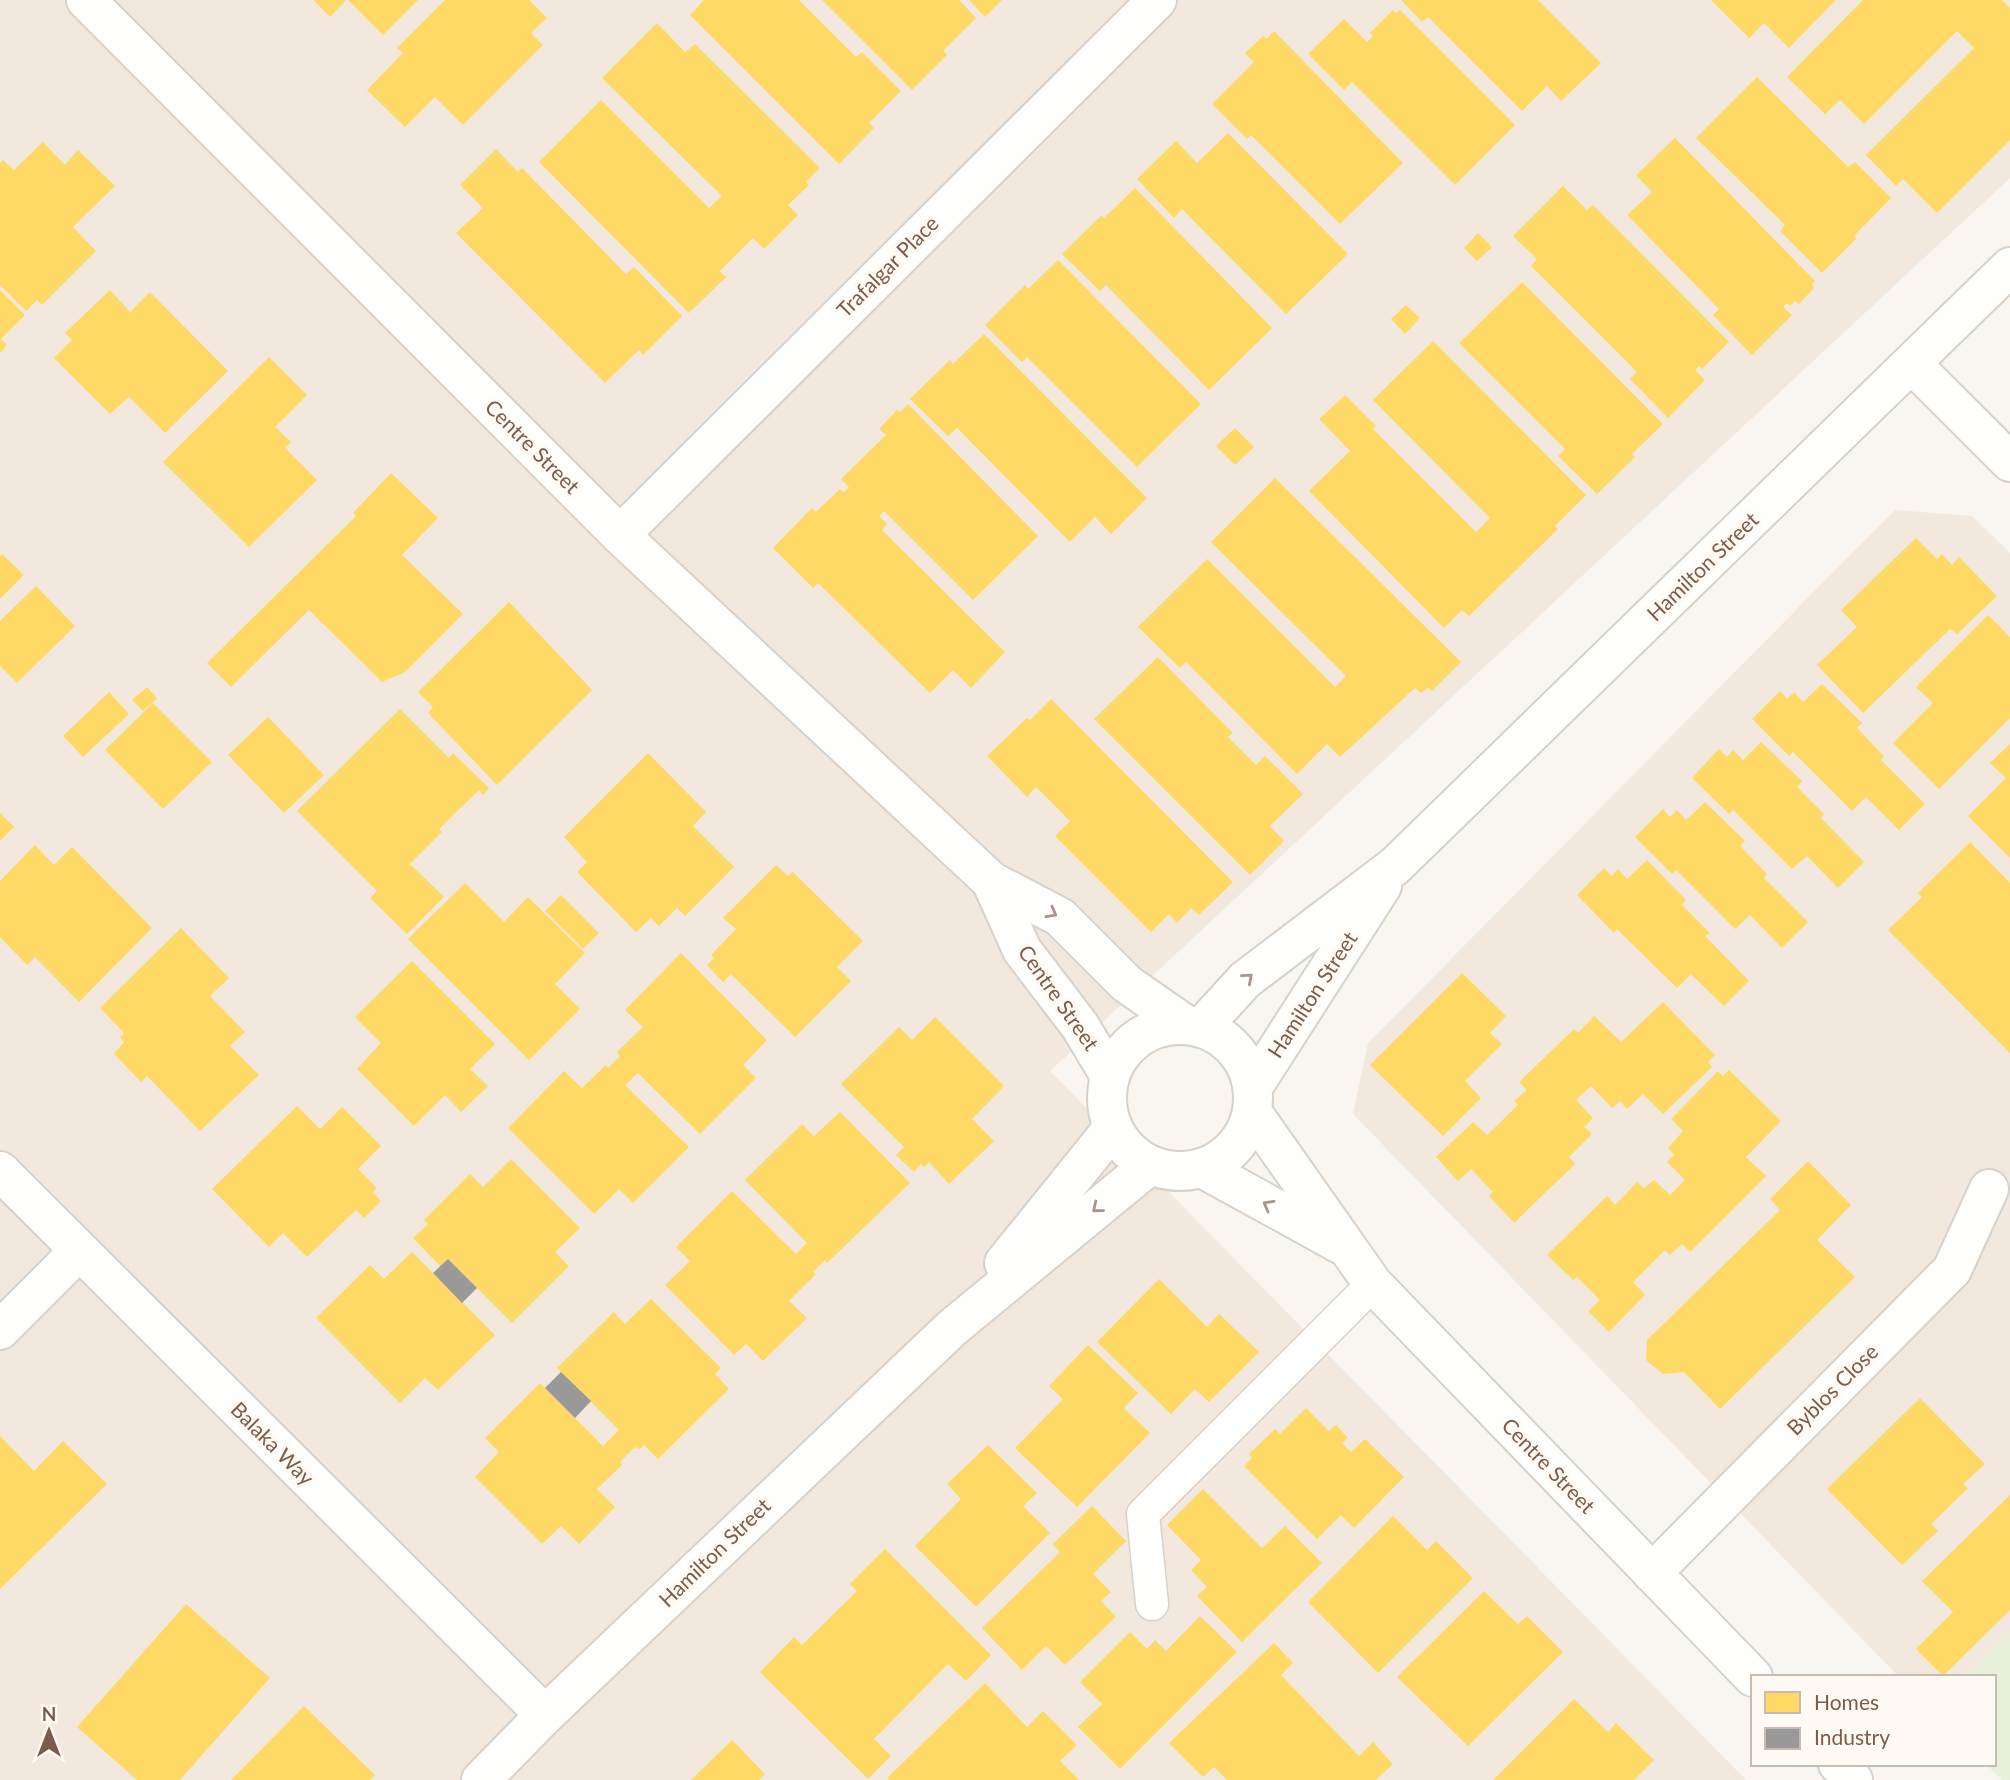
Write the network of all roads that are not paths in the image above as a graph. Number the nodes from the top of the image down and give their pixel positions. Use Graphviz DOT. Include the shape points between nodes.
graph roads {
  1 [pos="86,0"];
  2 [pos="1157,0"];
  3 [pos="2010,267"];
  4 [pos="1912,364"];
  5 [pos="2010,462"];
  6 [pos="620,535"];
  7 [pos="1395,866"];
  8 [pos="991,881"];
  9 [pos="1193,1026"];
  10 [pos="1110,1076"];
  11 [pos="1253,1100"];
  12 [pos="1113,1128"];
  13 [pos="1150,1165"];
  14 [pos="1202,1168"];
  15 [pos="0,1171"];
  16 [pos="1989,1189"];
  17 [pos="1350,1249"];
  18 [pos="79,1251"];
  19 [pos="1373,1284"];
  20 [pos="952,1328"];
  21 [pos="0,1330"];
  22 [pos="1652,1573"];
  23 [pos="1152,1604"];
  24 [pos="1751,1675"];
  25 [pos="545,1715"];
  26 [pos="1840,1766"];
  27 [pos="481,1780"];
  28 [pos="1853,1780"];
  1 -- 6 [label="street, Centre Street"];
  2 -- 6 [label="street, Trafalgar Place"];
  3 -- 4 [label="street, Hamilton Street"];
  4 -- 5 [label="street"];
  4 -- 7 [label="street, Hamilton Street"];
  6 -- 8 [label="street, Centre Street"];
  9 -- 7 [label="street, Hamilton Street, one-way" via="1245,980"];
  7 -- 11 [label="street, Hamilton Street"];
  8 -- 9 [label="street, Centre Street, one-way" via="1060,917 1127,984"];
  8 -- 10 [label="street, Centre Street" via="1022,950 1080,1026"];
  9 -- 10 [label="street" via="1161,1027 1139,1038 1121,1055"];
  9 -- 11 [label="street" via="1220,1037 1236,1050 1247,1067"];
  10 -- 12 [label="street" via="1108,1112"];
  11 -- 14 [label="street" via="1246,1131 1235,1147"];
  11 -- 17 [label="street, Centre Street"];
  12 -- 13 [label="street" via="1122,1143"];
  12 -- 20 [label="street, Hamilton Street"];
  13 -- 14 [label="street" via="1167,1170"];
  13 -- 20 [label="street, Hamilton Street, one-way"];
  17 -- 14 [label="street, Centre Street, one-way"];
  15 -- 18 [label="street, Balaka Way"];
  16 -- 22 [label="street, Byblos Close" via="1952,1270"];
  17 -- 19 [label="street, Centre Street"];
  18 -- 21 [label="street"];
  18 -- 25 [label="street, Balaka Way"];
  19 -- 22 [label="street, Centre Street"];
  19 -- 23 [label="lane" via="1143,1514"];
  20 -- 25 [label="street, Hamilton Street"];
  22 -- 24 [label="street, Centre Street"];
  25 -- 27 [label="street, Hamilton Street"];
  26 -- 28 [label="street"];
}
